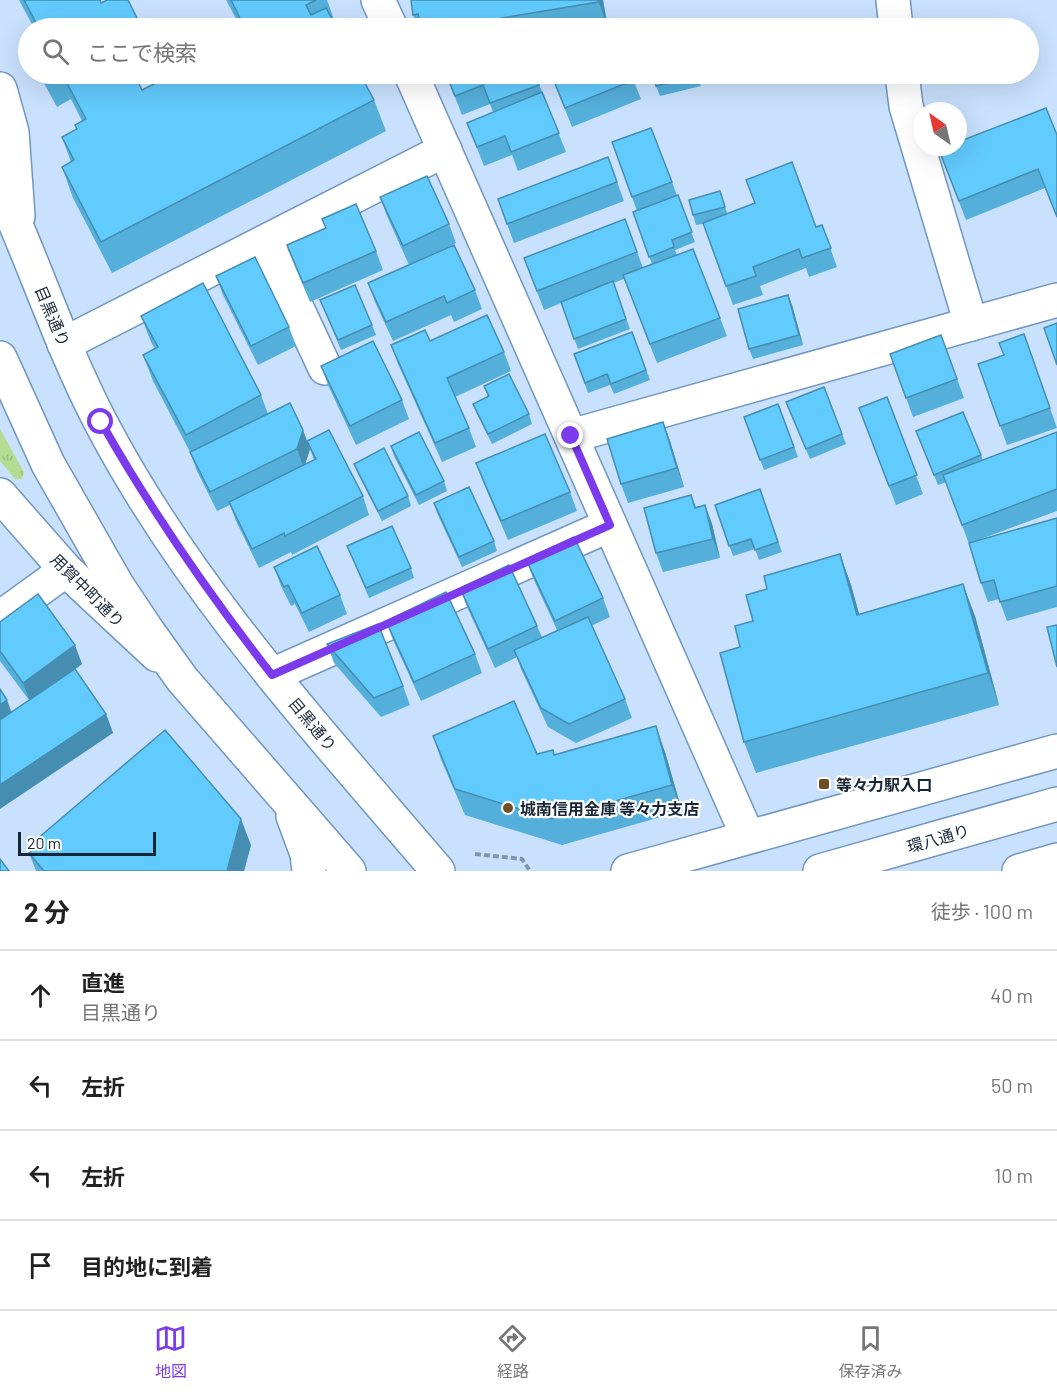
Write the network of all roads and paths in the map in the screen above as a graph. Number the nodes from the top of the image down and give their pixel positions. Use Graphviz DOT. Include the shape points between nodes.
graph roads {
  1 [pos="378,0"];
  2 [pos="893,0"];
  3 [pos="386,18"];
  4 [pos="895,18"];
  5 [pos="415,84"];
  6 [pos="903,84"];
  7 [pos="0,89"];
  8 [pos="445,150"];
  9 [pos="0,188"];
  10 [pos="19,230"];
  11 [pos="266,242"];
  12 [pos="1057,300"];
  13 [pos="971,324"];
  14 [pos="64,344"];
  15 [pos="0,358"];
  16 [pos="325,368"];
  17 [pos="571,436"];
  18 [pos="0,495"];
  19 [pos="610,525"];
  20 [pos="66,570"];
  21 [pos="0,618"];
  22 [pos="272,675"];
  23 [pos="182,679"];
  24 [pos="1057,751"];
  25 [pos="285,796"];
  26 [pos="1057,804"];
  27 [pos="748,837"];
  28 [pos="471,853"];
  29 [pos="1057,860"];
  30 [pos="309,871"];
  31 [pos="350,871"];
  32 [pos="438,871"];
  33 [pos="530,871"];
  34 [pos="627,871"];
  35 [pos="820,871"];
  36 [pos="1019,871"];
  1 -- 3 [label="main road"];
  2 -- 4 [label="main road"];
  5 -- 8 [label="main road"];
  6 -- 13 [label="main road" via="906,106"];
  7 -- 10 [label="main road" via="12,132"];
  8 -- 11 [label="main road"];
  8 -- 17 [label="main road"];
  9 -- 10 [label="main road, 目黒通り"];
  10 -- 14 [label="main road, 目黒通り"];
  11 -- 14 [label="main road"];
  11 -- 16 [label="main road"];
  12 -- 13 [label="main road"];
  13 -- 17 [label="main road"];
  14 -- 22 [label="main road, 目黒通り" via="138,488 218,606"];
  15 -- 23 [label="main road" via="48,464 80,521 117,585"];
  17 -- 19 [label="main road"];
  18 -- 20 [label="main road, 用賀中町通り"];
  19 -- 22 [label="main road"];
  19 -- 27 [label="main road"];
  20 -- 21 [label="main road"];
  20 -- 23 [label="main road, 用賀中町通り"];
  22 -- 32 [label="main road, 目黒通り"];
  23 -- 25 [label="main road"];
  24 -- 27 [label="main road"];
  25 -- 30 [label="main road" via="307,854"];
  25 -- 31 [label="main road"];
  26 -- 35 [label="main road, 環八通り"];
  27 -- 34 [label="main road"];
  28 -- 33 [label="path" via="522,859"];
  29 -- 36 [label="main road"];
}
